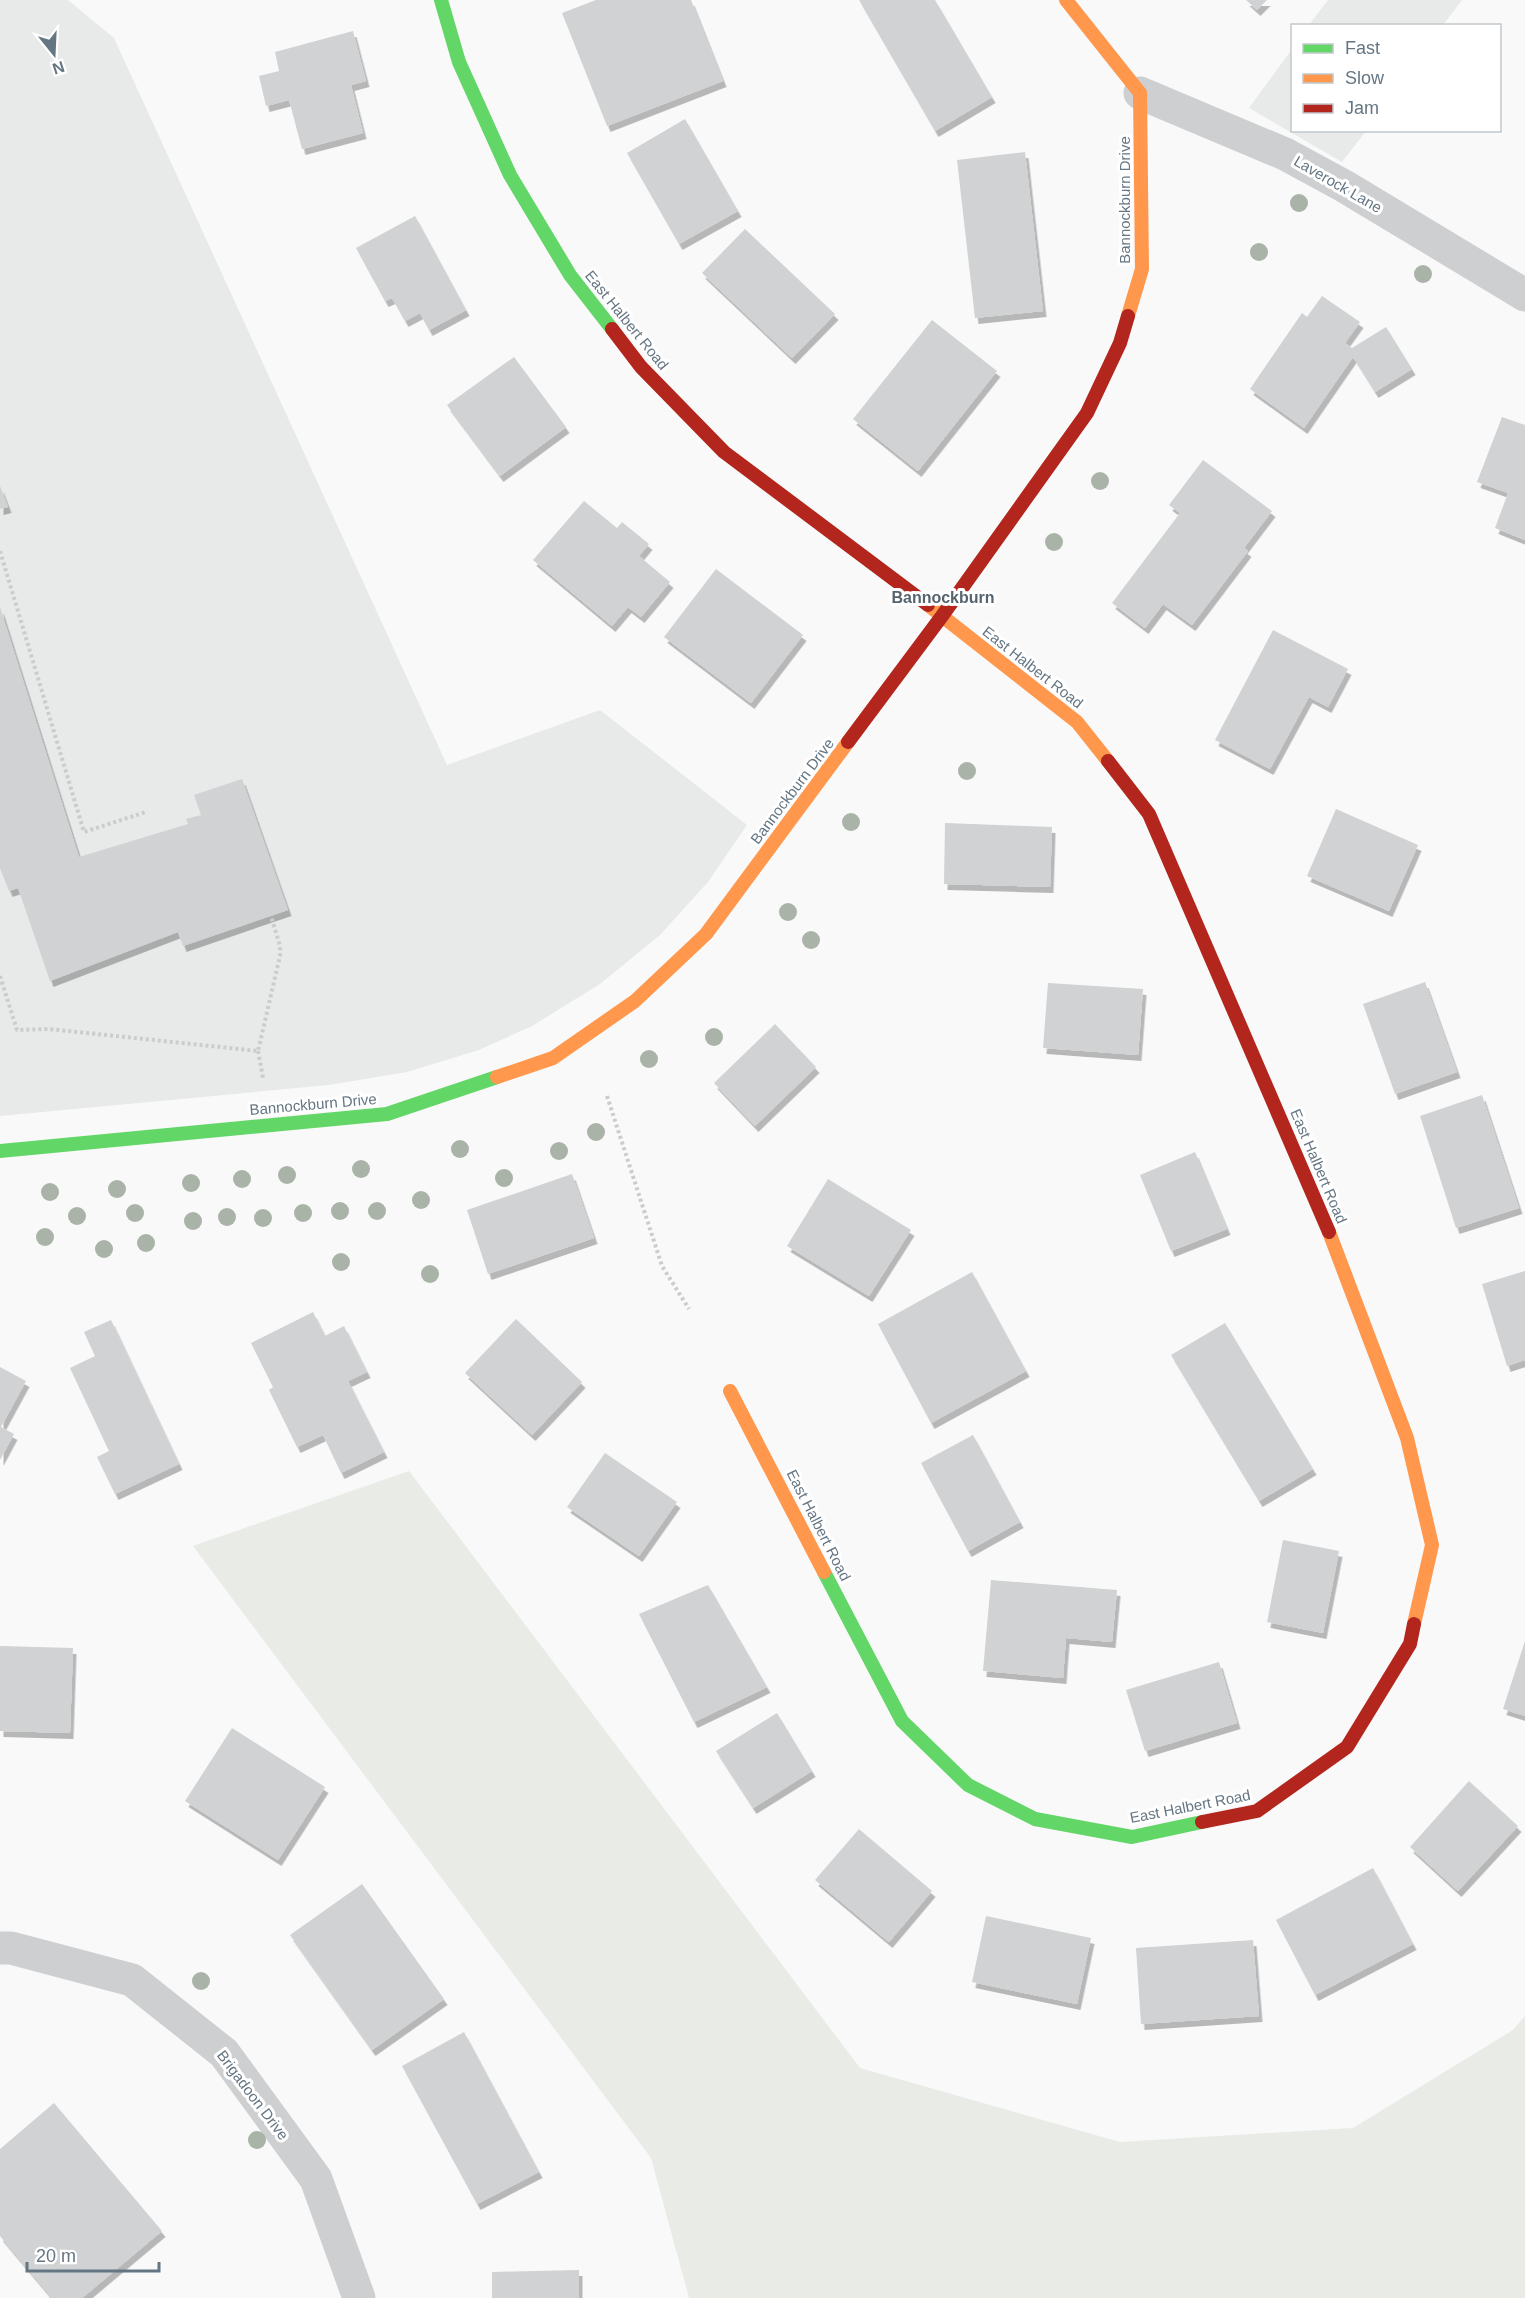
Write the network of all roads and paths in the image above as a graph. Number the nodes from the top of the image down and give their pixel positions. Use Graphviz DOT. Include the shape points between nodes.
graph roads {
  1 [pos="441,0"];
  2 [pos="1066,0"];
  3 [pos="1140,93"];
  4 [pos="1525,295"];
  5 [pos="0,551"];
  6 [pos="942,616"];
  7 [pos="146,812"];
  8 [pos="271,916"];
  9 [pos="0,976"];
  10 [pos="258,1051"];
  11 [pos="263,1078"];
  12 [pos="607,1096"];
  13 [pos="0,1151"];
  14 [pos="689,1309"];
  15 [pos="730,1391"];
  16 [pos="0,1948"];
  17 [pos="359,2298"];
  1 -- 6 [label="street, East Halbert Road" via="459,62 510,175 570,275 641,367 724,452"];
  2 -- 3 [label="street"];
  3 -- 4 [label="street, Laverock Lane" via="1285,154"];
  3 -- 6 [label="street, Bannockburn Drive" via="1142,269 1120,343 1087,413"];
  5 -- 7 [label="path" via="84,832"];
  6 -- 13 [label="street, Bannockburn Drive" via="706,934 635,1001 553,1058 387,1114"];
  6 -- 15 [label="street, East Halbert Road" via="1077,722 1149,814 1334,1242 1407,1438 1432,1545 1410,1644 1347,1746 1257,1811 1132,1837 1035,1819 968,1785 902,1721"];
  8 -- 10 [label="path" via="280,956"];
  9 -- 10 [label="path" via="17,1030 49,1029"];
  10 -- 11 [label="path"];
  12 -- 14 [label="path" via="662,1266"];
  16 -- 17 [label="street, Brigadoon Drive" via="132,1980 224,2053 316,2179"];
}
